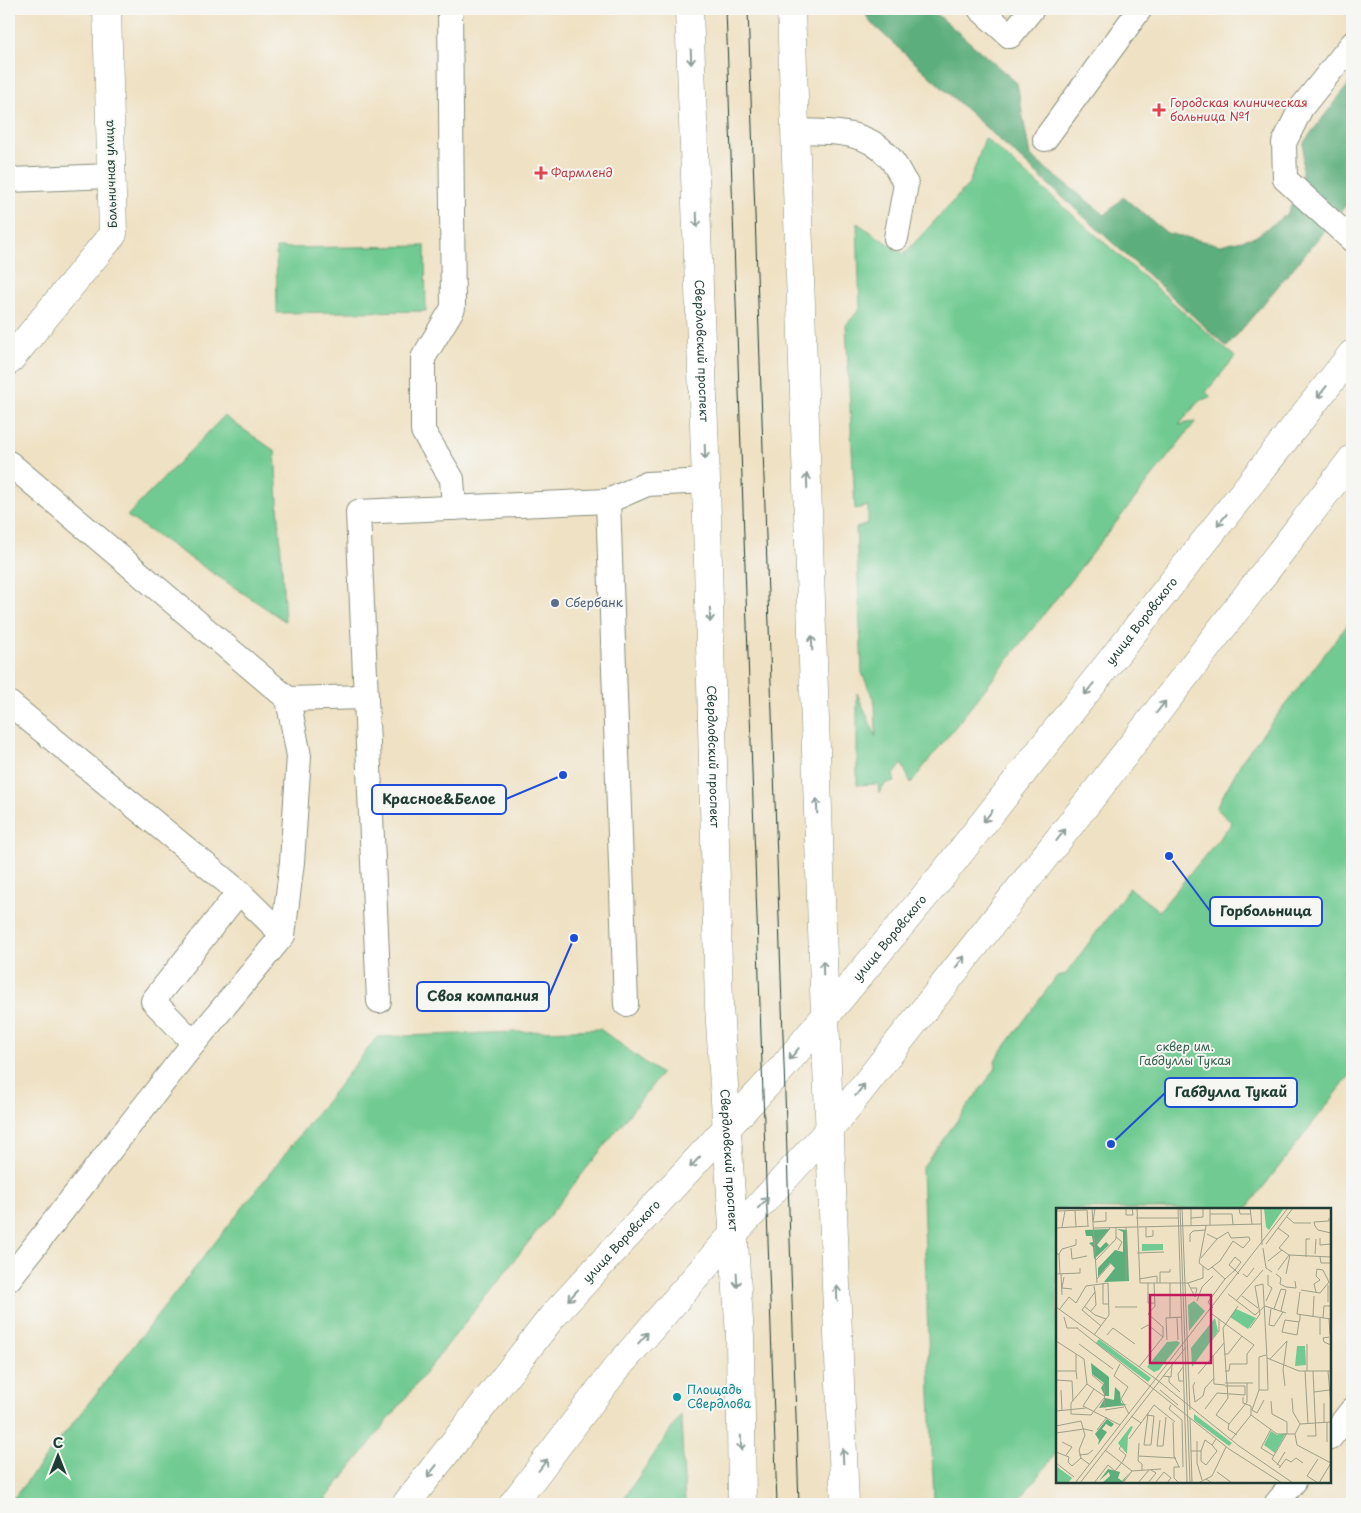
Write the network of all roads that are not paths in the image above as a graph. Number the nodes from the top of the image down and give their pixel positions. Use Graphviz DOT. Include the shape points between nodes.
graph roads {
  1 [pos="107,9"];
  2 [pos="450,9"];
  3 [pos="689,9"];
  4 [pos="791,9"];
  5 [pos="980,9"];
  6 [pos="1032,9"];
  7 [pos="1140,9"];
  8 [pos="1352,44"];
  9 [pos="795,131"];
  10 [pos="1045,139"];
  11 [pos="111,176"];
  12 [pos="9,180"];
  13 [pos="896,238"];
  14 [pos="1352,240"];
  15 [pos="1352,354"];
  16 [pos="9,362"];
  17 [pos="1352,459"];
  18 [pos="9,463"];
  19 [pos="706,481"];
  20 [pos="608,501"];
  21 [pos="454,508"];
  22 [pos="366,697"];
  23 [pos="288,699"];
  24 [pos="9,702"];
  25 [pos="239,892"];
  26 [pos="282,935"];
  27 [pos="379,1001"];
  28 [pos="626,1004"];
  29 [pos="824,1017"];
  30 [pos="194,1043"];
  31 [pos="728,1127"];
  32 [pos="830,1129"];
  33 [pos="735,1232"];
  34 [pos="9,1280"];
  35 [pos="1352,1410"];
  36 [pos="1331,1437"];
  37 [pos="1293,1483"];
  38 [pos="406,1504"];
  39 [pos="513,1504"];
  40 [pos="742,1504"];
  41 [pos="845,1504"];
  42 [pos="1276,1504"];
  1 -- 11 [label="main road, Больничная улица"];
  2 -- 21 [label="lane" via="453,308 423,358 423,431 452,478"];
  3 -- 19 [label="main road, Свердловский проспект, one-way"];
  4 -- 9 [label="main road"];
  5 -- 6 [label="lane" via="1010,36"];
  7 -- 10 [label="lane"];
  8 -- 14 [label="lane" via="1301,108 1284,143 1285,180"];
  9 -- 13 [label="lane" via="864,137 889,156 906,184"];
  29 -- 9 [label="main road, one-way"];
  11 -- 12 [label="lane"];
  11 -- 16 [label="main road, Больничная улица" via="113,234"];
  15 -- 29 [label="main road, улица Воровского, one-way" via="946,870"];
  32 -- 17 [label="main road, one-way" via="1095,793"];
  18 -- 23 [label="lane"];
  19 -- 20 [label="lane" via="647,484"];
  19 -- 31 [label="main road, Свердловский проспект, one-way" via="719,1006"];
  20 -- 21 [label="lane"];
  20 -- 28 [label="lane"];
  21 -- 22 [label="lane" via="358,512"];
  22 -- 23 [label="lane"];
  22 -- 27 [label="lane"];
  23 -- 26 [label="lane" via="299,756 292,862"];
  24 -- 25 [label="lane"];
  25 -- 26 [label="lane"];
  25 -- 30 [label="lane" via="153,1001"];
  26 -- 30 [label="lane"];
  29 -- 31 [label="main road, улица Воровского, one-way"];
  29 -- 32 [label="main road"];
  30 -- 34 [label="lane"];
  31 -- 33 [label="main road, Свердловский проспект"];
  31 -- 38 [label="main road, улица Воровского, one-way" via="552,1317"];
  33 -- 32 [label="main road, one-way"];
  41 -- 32 [label="main road, one-way"];
  39 -- 33 [label="main road, one-way" via="615,1370"];
  33 -- 40 [label="main road, Свердловский проспект, one-way"];
  35 -- 36 [label="lane"];
  37 -- 42 [label="lane"];
}
